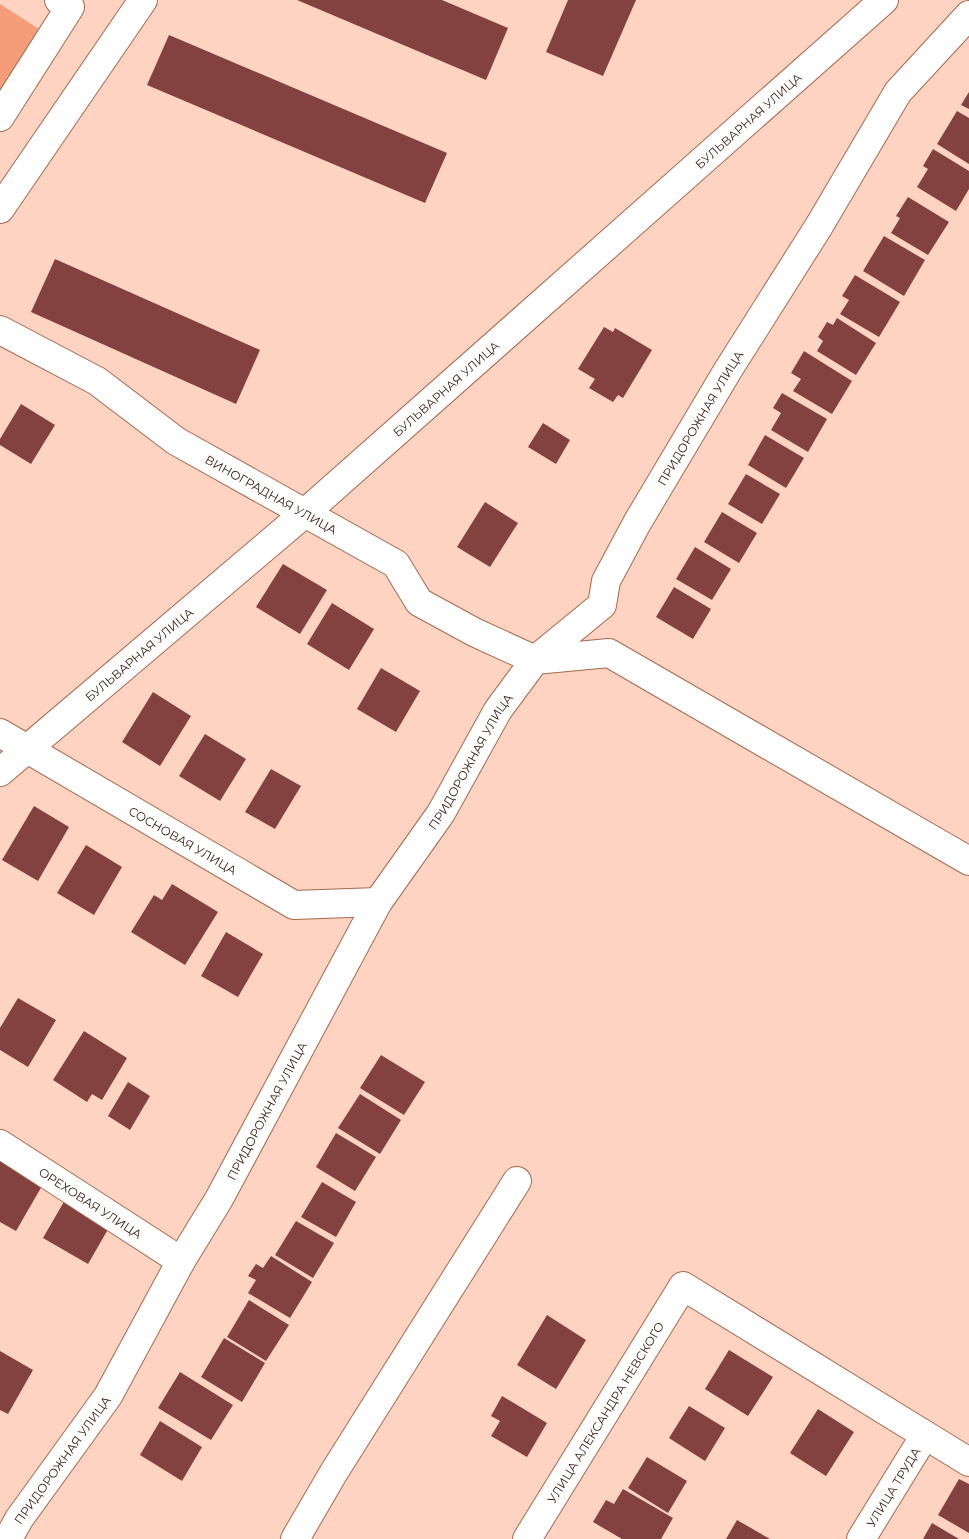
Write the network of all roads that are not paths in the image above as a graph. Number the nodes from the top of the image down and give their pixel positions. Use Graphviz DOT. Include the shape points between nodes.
graph roads {
  1 [pos="59,0"];
  2 [pos="143,0"];
  3 [pos="884,0"];
  4 [pos="969,15"];
  5 [pos="0,117"];
  6 [pos="8,178"];
  7 [pos="0,209"];
  8 [pos="0,330"];
  9 [pos="305,513"];
  10 [pos="535,660"];
  11 [pos="0,733"];
  12 [pos="27,749"];
  13 [pos="0,772"];
  14 [pos="969,861"];
  15 [pos="378,902"];
  16 [pos="0,1144"];
  17 [pos="517,1181"];
  18 [pos="181,1260"];
  19 [pos="926,1435"];
  20 [pos="969,1462"];
  21 [pos="9,1522"];
  22 [pos="295,1539"];
  23 [pos="527,1539"];
  24 [pos="861,1539"];
  1 -- 5 [label="street" via="70,7"];
  2 -- 6 [label="street"];
  3 -- 9 [label="street, БУЛЬВАРНАЯ УЛИЦА"];
  4 -- 10 [label="street, ПРИДОРОЖНАЯ УЛИЦА" via="898,92 637,523 606,581 602,605"];
  6 -- 7 [label="street"];
  8 -- 9 [label="street, ВИНОГРАДНАЯ УЛИЦА" via="97,381 176,441"];
  9 -- 10 [label="street, ВИНОГРАДНАЯ УЛИЦА" via="396,564 419,602"];
  9 -- 12 [label="street, БУЛЬВАРНАЯ УЛИЦА"];
  10 -- 14 [label="street" via="609,654"];
  10 -- 15 [label="street, ПРИДОРОЖНАЯ УЛИЦА" via="498,710 441,813"];
  11 -- 12 [label="street, СОСНОВАЯ УЛИЦА"];
  12 -- 13 [label="street, БУЛЬВАРНАЯ УЛИЦА"];
  12 -- 15 [label="street, СОСНОВАЯ УЛИЦА" via="294,905"];
  15 -- 18 [label="street, ПРИДОРОЖНАЯ УЛИЦА" via="219,1199"];
  16 -- 18 [label="street, ОРЕХОВАЯ УЛИЦА"];
  17 -- 22 [label="street"];
  18 -- 21 [label="street, ПРИДОРОЖНАЯ УЛИЦА" via="108,1396"];
  19 -- 20 [label="street"];
  19 -- 23 [label="street, УЛИЦА АЛЕКСАНДРА НЕВСКОГО" via="683,1286"];
  19 -- 24 [label="street, УЛИЦА ТРУДА"];
}
